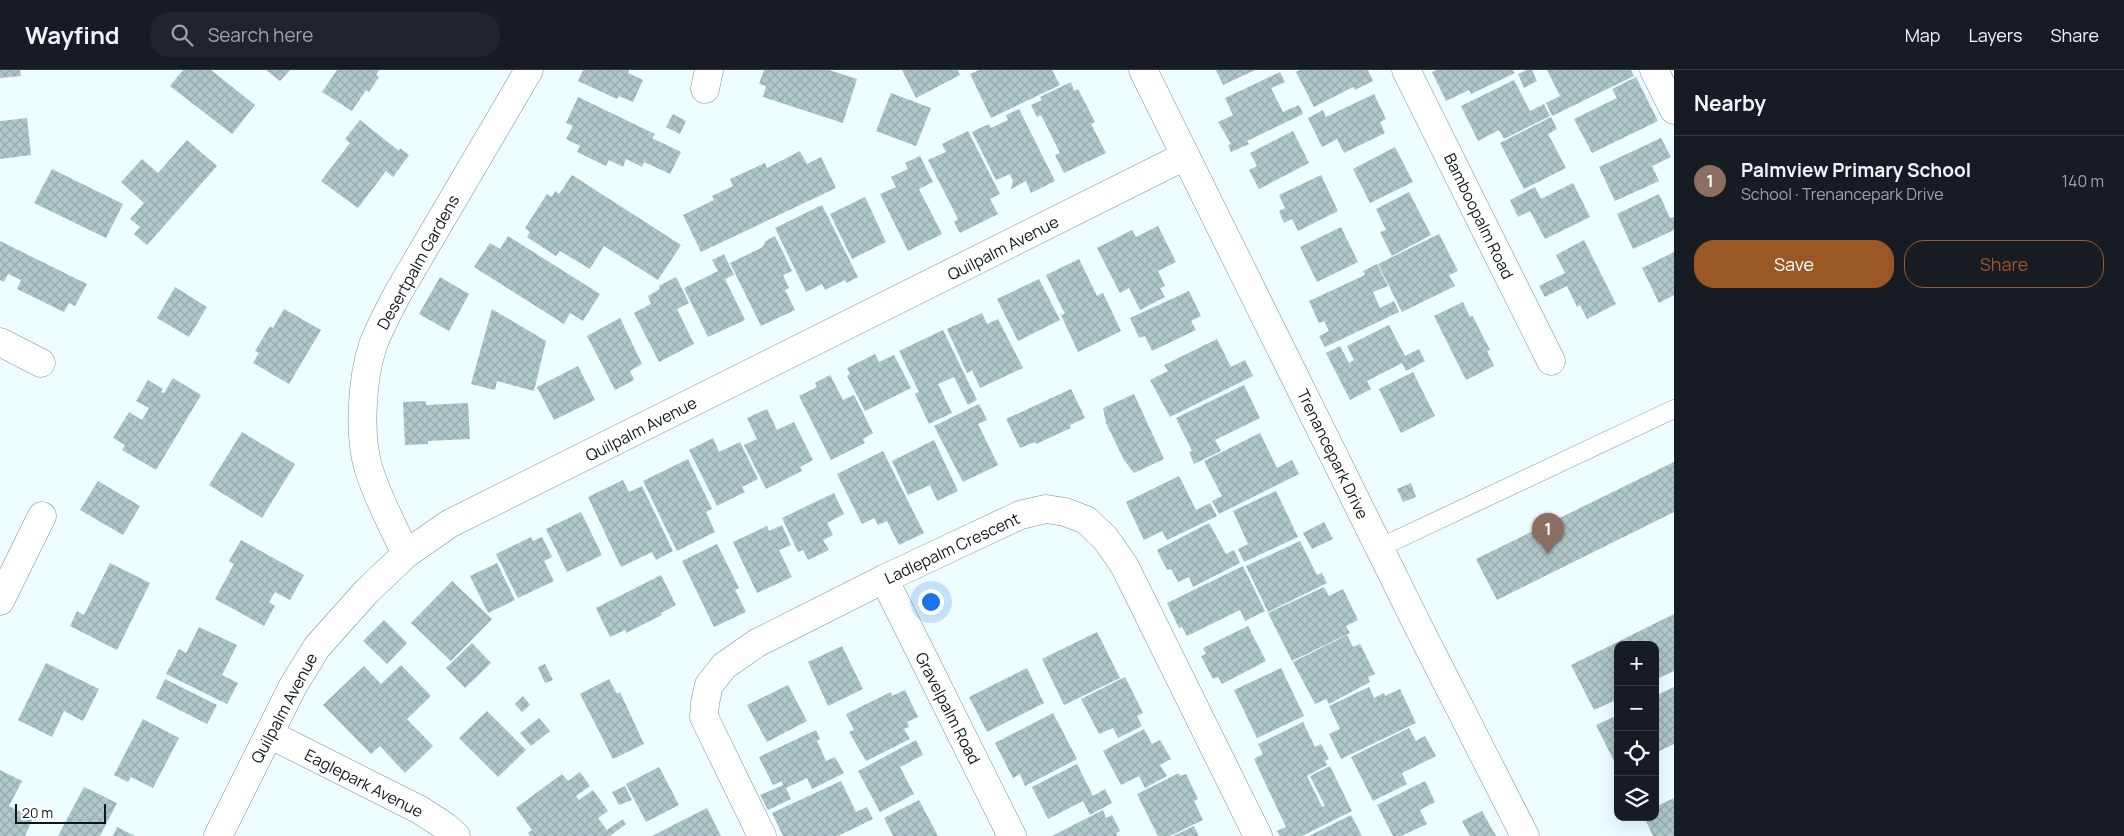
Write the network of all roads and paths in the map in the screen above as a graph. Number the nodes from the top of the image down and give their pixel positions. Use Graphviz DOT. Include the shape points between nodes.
graph roads {
  1 [pos="530,70"];
  2 [pos="1143,70"];
  3 [pos="1406,70"];
  4 [pos="1654,70"];
  5 [pos="1674,110"];
  6 [pos="1185,156"];
  7 [pos="0,342"];
  8 [pos="1551,361"];
  9 [pos="41,363"];
  10 [pos="1674,408"];
  11 [pos="42,516"];
  12 [pos="1380,548"];
  13 [pos="406,554"];
  14 [pos="884,579"];
  15 [pos="0,601"];
  16 [pos="269,734"];
  17 [pos="218,836"];
  18 [pos="456,836"];
  19 [pos="762,836"];
  20 [pos="1012,836"];
  21 [pos="1258,836"];
  22 [pos="1525,836"];
  1 -- 13 [label="street, Desertpalm Gardens" via="398,294 373,347 364,400 363,436 368,468"];
  2 -- 6 [label="street, Trenancepark Drive"];
  3 -- 8 [label="street, Bamboopalm Road"];
  4 -- 5 [label="street"];
  6 -- 12 [label="street, Trenancepark Drive"];
  6 -- 13 [label="street, Quilpalm Avenue" via="449,524"];
  7 -- 9 [label="street"];
  10 -- 12 [label="lane"];
  11 -- 15 [label="street"];
  12 -- 22 [label="street, Trenancepark Drive"];
  13 -- 16 [label="street, Quilpalm Avenue" via="367,591 317,647"];
  14 -- 19 [label="street, Ladlepalm Crescent" via="757,643 724,666 709,685 704,717"];
  14 -- 20 [label="street, Gravelpalm Road"];
  14 -- 21 [label="street, Ladlepalm Crescent" via="1020,514 1046,509 1086,520 1106,538 1124,565"];
  16 -- 17 [label="street, Quilpalm Avenue"];
  16 -- 18 [label="street, Eaglepark Avenue" via="420,810"];
}
